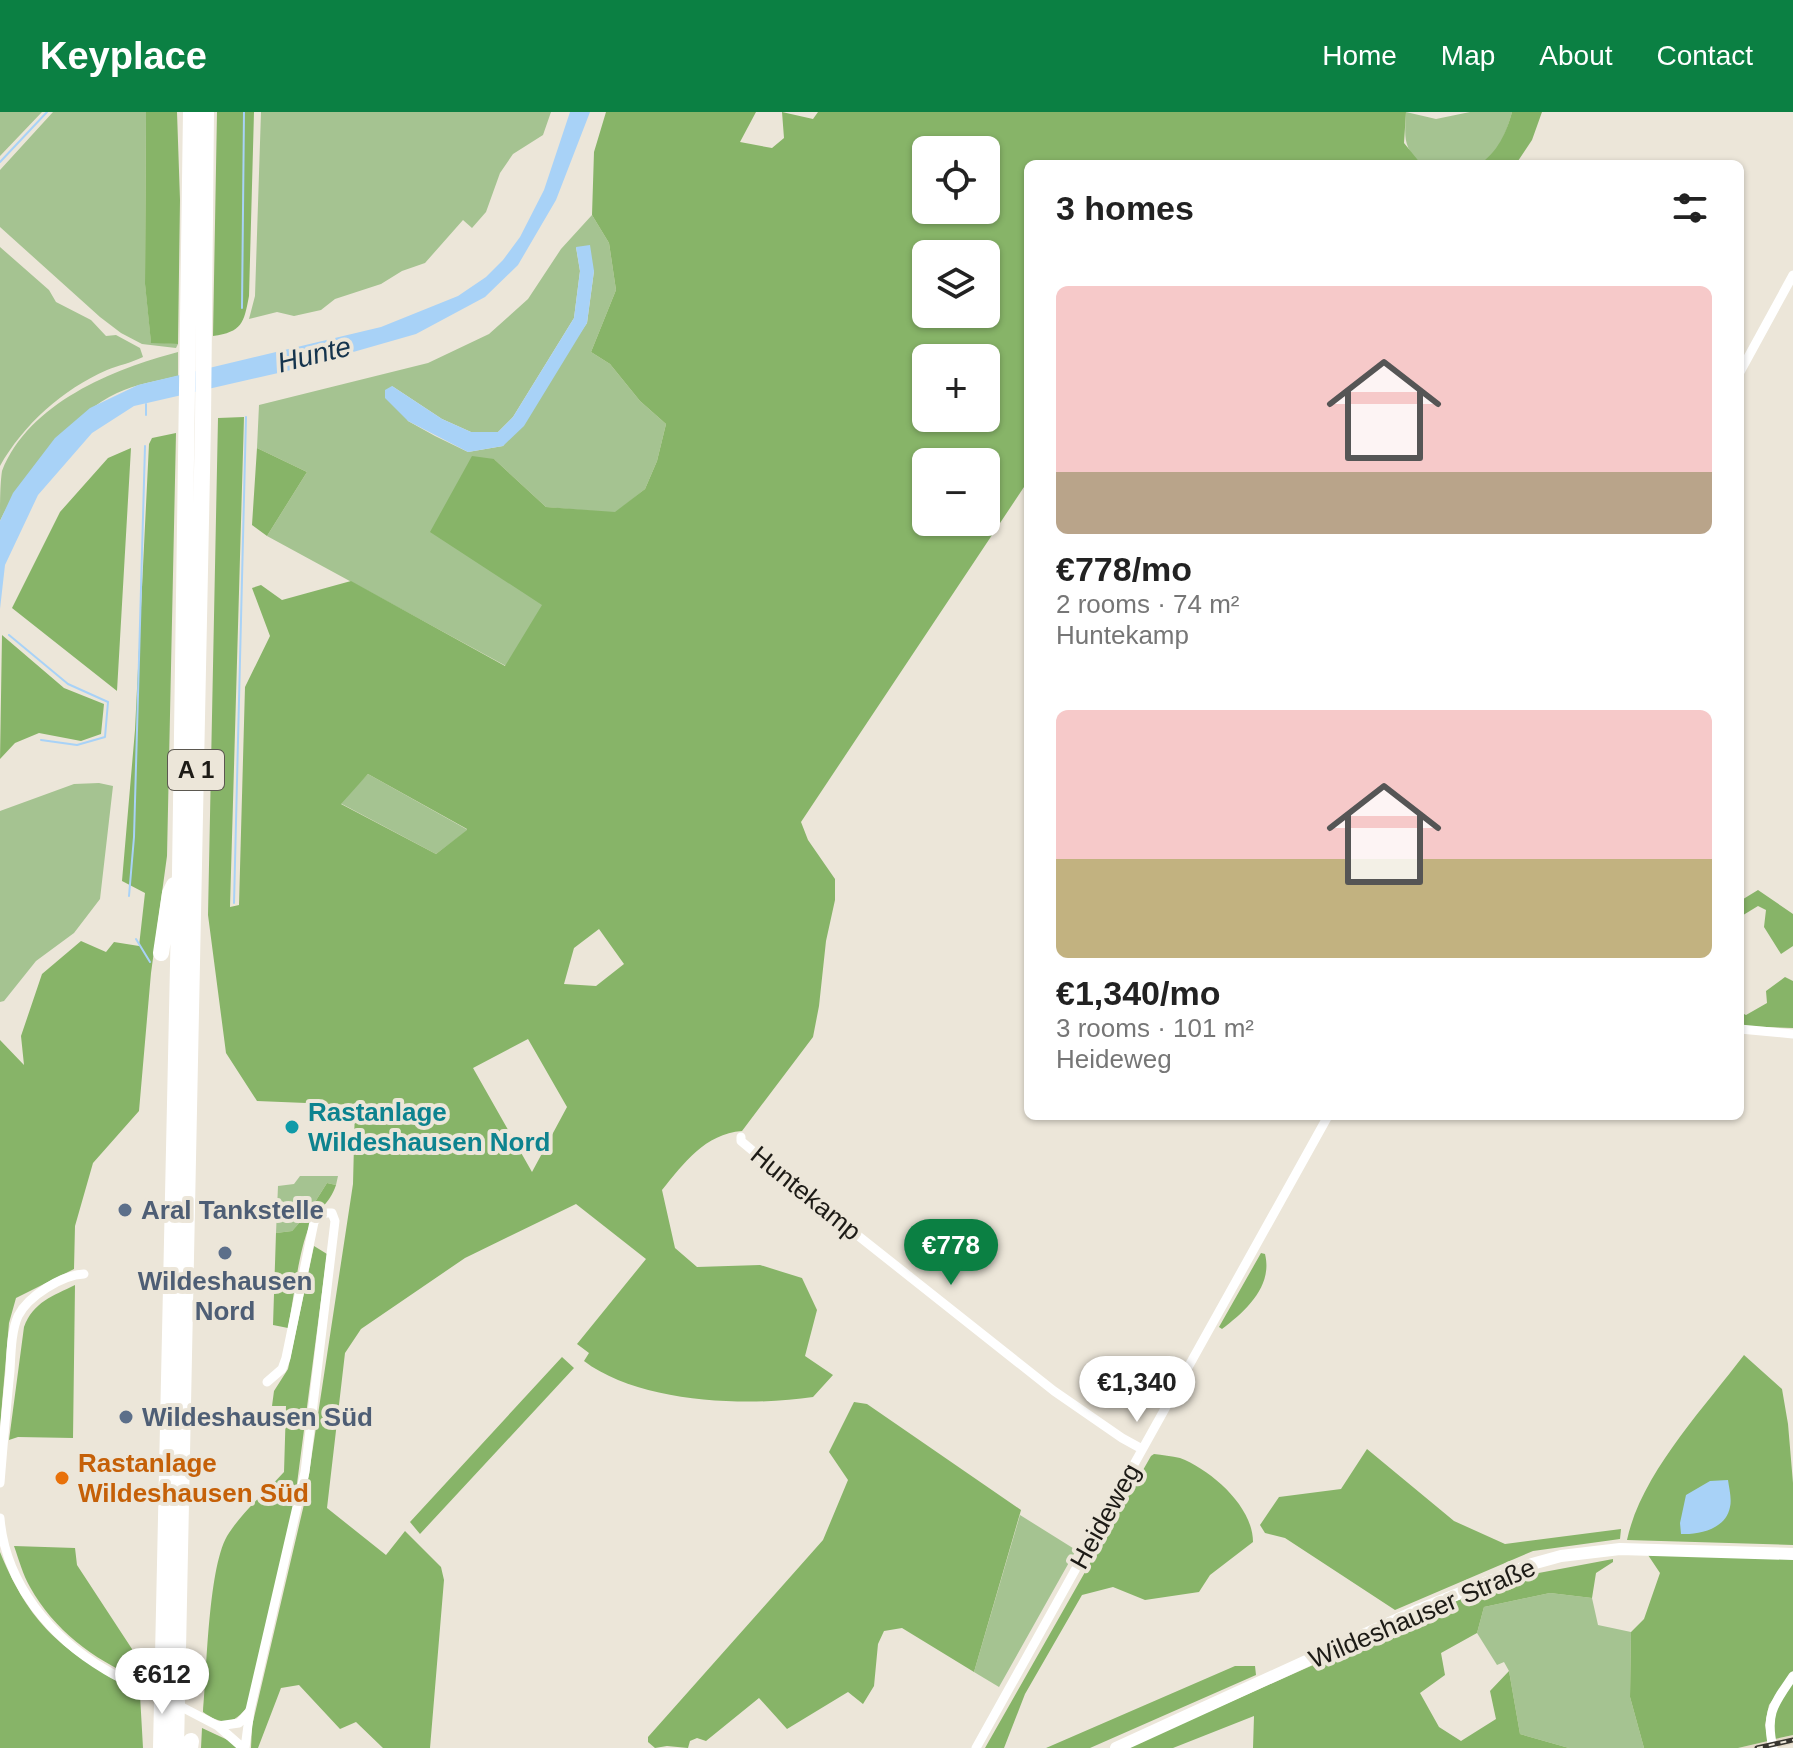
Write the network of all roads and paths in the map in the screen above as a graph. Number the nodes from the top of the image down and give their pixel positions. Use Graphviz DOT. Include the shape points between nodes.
graph roads {
  1 [pos="191,112"];
  2 [pos="206,112"];
  3 [pos="1793,275"];
  4 [pos="197,335"];
  5 [pos="1744,365"];
  6 [pos="196,425"];
  7 [pos="180,873"];
  8 [pos="161,953"];
  9 [pos="1744,1029"];
  10 [pos="1793,1034"];
  11 [pos="1326,1120"];
  12 [pos="741,1137"];
  13 [pos="84,1274"];
  14 [pos="267,1382"];
  15 [pos="1142,1449"];
  16 [pos="0,1483"];
  17 [pos="0,1518"];
  18 [pos="1793,1554"];
  19 [pos="1793,1676"];
  20 [pos="250,1710"];
  21 [pos="214,1724"];
  22 [pos="186,1746"];
  23 [pos="161,1748"];
  24 [pos="244,1748"];
  25 [pos="976,1748"];
  26 [pos="1116,1748"];
  27 [pos="1773,1748"];
  1 -- 4 [label="highway, A 1"];
  2 -- 4 [label="highway, A 1"];
  3 -- 5 [label="street"];
  4 -- 6 [label="highway, A 1"];
  6 -- 7 [label="highway, A 1"];
  6 -- 22 [label="highway, A 1"];
  7 -- 8 [label="highway" via="170,893"];
  7 -- 23 [label="highway, A 1"];
  9 -- 10 [label="street"];
  11 -- 15 [label="street, Heideweg"];
  12 -- 15 [label="street, Huntekamp" via="1054,1391"];
  13 -- 16 [label="street" via="39,1293 18,1317"];
  14 -- 20 [label="street" via="286,1358 314,1222 321,1213 332,1213 305,1472"];
  15 -- 25 [label="street, Heideweg"];
  17 -- 21 [label="street" via="4,1547 24,1593 43,1619 109,1672"];
  18 -- 26 [label="main road, Wildeshauser Straße" via="1620,1549 1532,1564 1418,1610"];
  19 -- 27 [label="street" via="1772,1706 1768,1726"];
  20 -- 21 [label="street" via="239,1723"];
  20 -- 24 [label="street"];
  21 -- 24 [label="street"];
}
